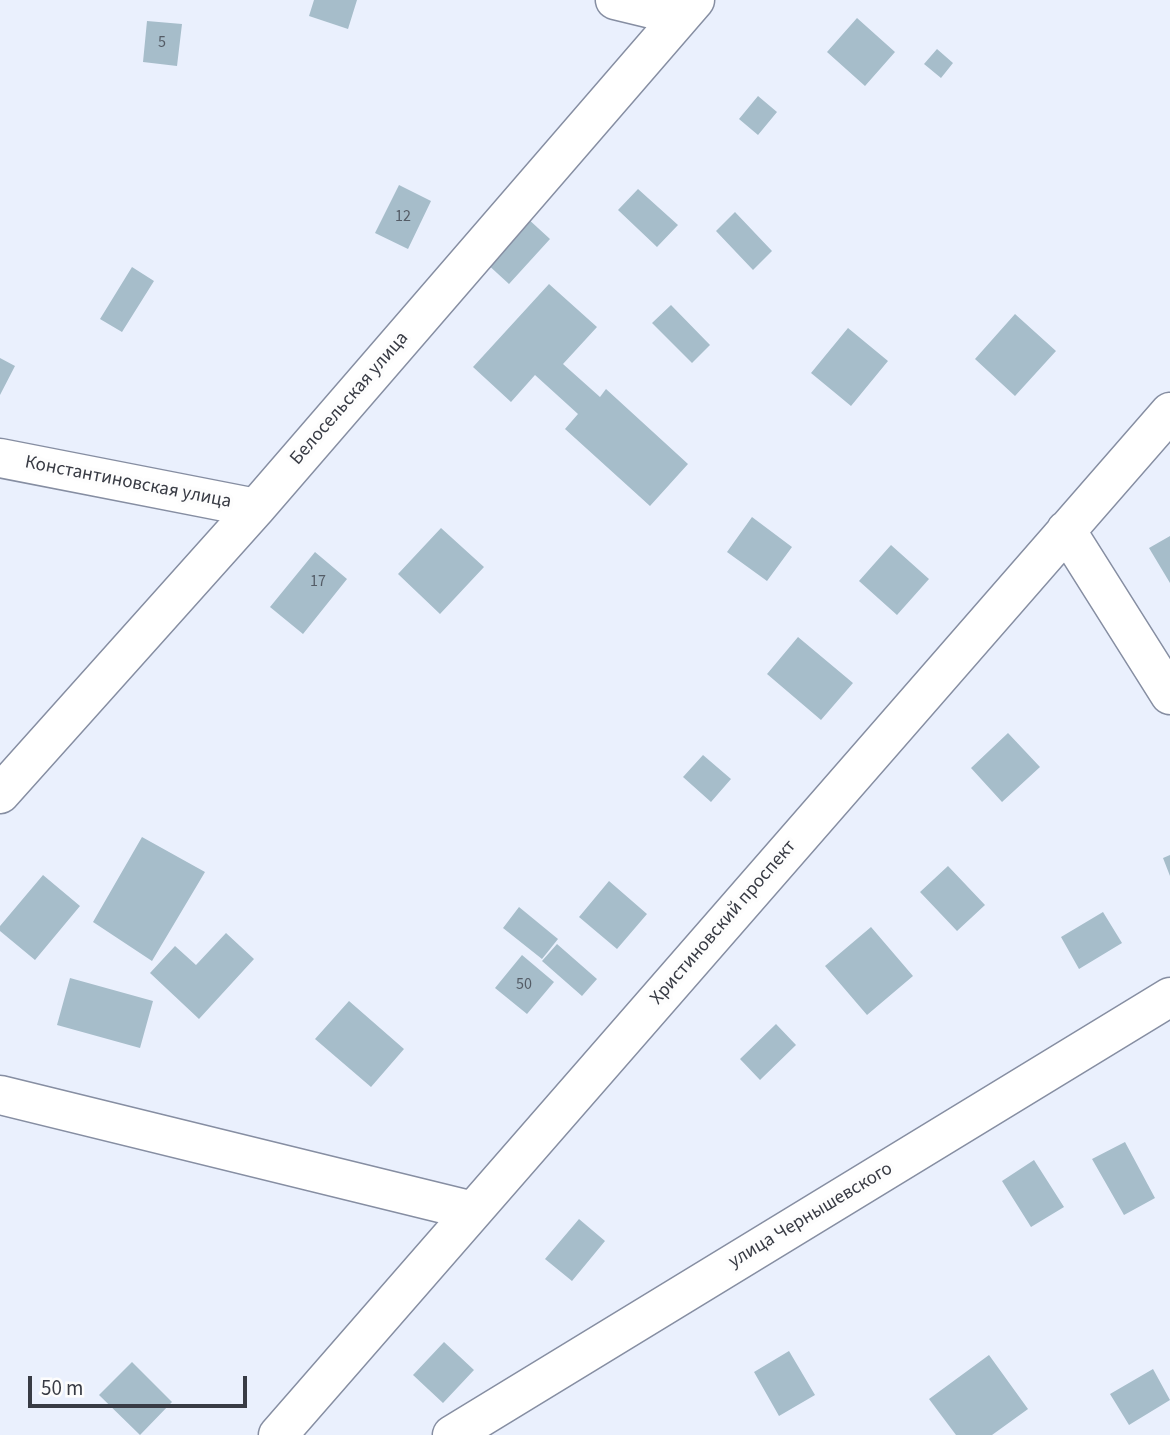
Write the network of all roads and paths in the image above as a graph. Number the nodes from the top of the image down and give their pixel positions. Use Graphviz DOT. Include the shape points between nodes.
graph roads {
  1 [pos="615,0"];
  2 [pos="688,8"];
  3 [pos="1170,412"];
  4 [pos="0,458"];
  5 [pos="256,508"];
  6 [pos="1066,530"];
  7 [pos="1170,695"];
  8 [pos="0,794"];
  9 [pos="1170,997"];
  10 [pos="0,1095"];
  11 [pos="473,1211"];
  12 [pos="278,1435"];
  13 [pos="452,1435"];
  1 -- 2 [label="street"];
  2 -- 5 [label="street, Белосельская улица"];
  3 -- 6 [label="street, Христиновский проспект"];
  4 -- 5 [label="street, Константиновская улица"];
  5 -- 8 [label="street, Белосельская улица"];
  6 -- 7 [label="street"];
  6 -- 11 [label="street, Христиновский проспект"];
  9 -- 13 [label="street, улица Чернышевского"];
  10 -- 11 [label="street"];
  11 -- 12 [label="street, Христиновский проспект"];
}
